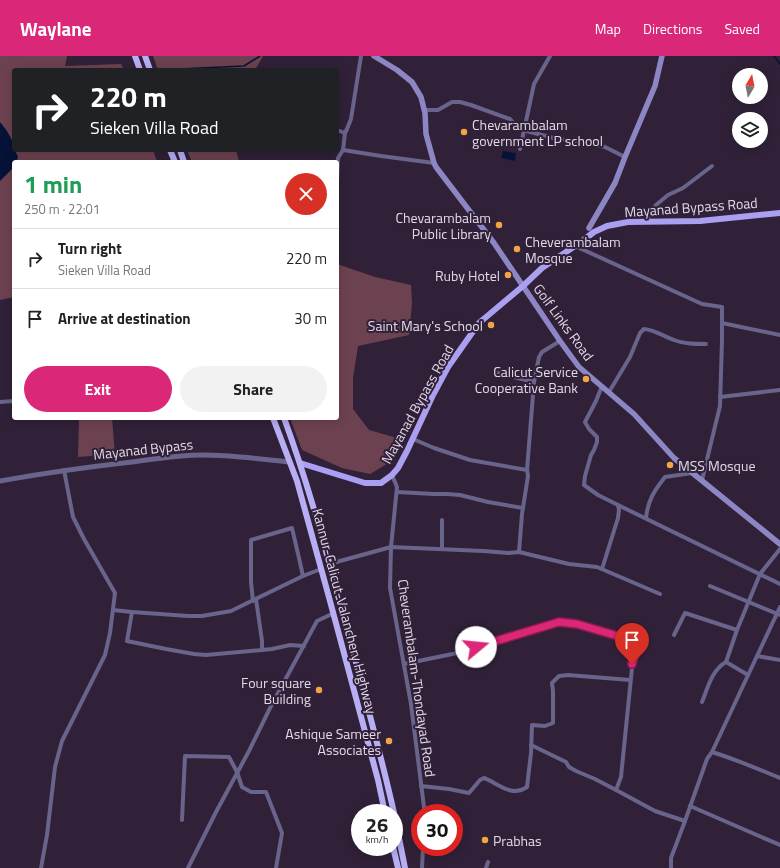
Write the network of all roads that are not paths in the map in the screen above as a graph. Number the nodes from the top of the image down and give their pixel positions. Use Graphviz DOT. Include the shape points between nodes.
graph roads {
  1 [pos="135,56"];
  2 [pos="145,56"];
  3 [pos="361,56"];
  4 [pos="374,56"];
  5 [pos="550,56"];
  6 [pos="662,56"];
  7 [pos="139,68"];
  8 [pos="149,68"];
  9 [pos="424,110"];
  10 [pos="339,130"];
  11 [pos="524,130"];
  12 [pos="345,132"];
  13 [pos="344,150"];
  14 [pos="520,150"];
  15 [pos="625,156"];
  16 [pos="338,160"];
  17 [pos="434,163"];
  18 [pos="712,166"];
  19 [pos="780,213"];
  20 [pos="647,222"];
  21 [pos="589,228"];
  22 [pos="589,236"];
  23 [pos="581,242"];
  24 [pos="575,246"];
  25 [pos="523,286"];
  26 [pos="722,323"];
  27 [pos="780,335"];
  28 [pos="560,341"];
  29 [pos="706,344"];
  30 [pos="497,373"];
  31 [pos="534,382"];
  32 [pos="602,386"];
  33 [pos="780,390"];
  34 [pos="609,392"];
  35 [pos="720,396"];
  36 [pos="12,401"];
  37 [pos="0,402"];
  38 [pos="274,420"];
  39 [pos="285,420"];
  40 [pos="412,439"];
  41 [pos="290,462"];
  42 [pos="300,463"];
  43 [pos="64,470"];
  44 [pos="527,470"];
  45 [pos="692,472"];
  46 [pos="392,475"];
  47 [pos="702,480"];
  48 [pos="0,481"];
  49 [pos="397,492"];
  50 [pos="618,504"];
  51 [pos="523,508"];
  52 [pos="646,518"];
  53 [pos="442,520"];
  54 [pos="780,544"];
  55 [pos="392,547"];
  56 [pos="442,549"];
  57 [pos="780,549"];
  58 [pos="519,552"];
  59 [pos="330,564"];
  60 [pos="322,569"];
  61 [pos="602,569"];
  62 [pos="760,574"];
  63 [pos="303,576"];
  64 [pos="780,584"];
  65 [pos="710,586"];
  66 [pos="660,594"];
  67 [pos="255,600"];
  68 [pos="748,602"];
  69 [pos="780,607"];
  70 [pos="113,610"];
  71 [pos="132,612"];
  72 [pos="334,613"];
  73 [pos="778,614"];
  74 [pos="737,630"];
  75 [pos="640,633"];
  76 [pos="674,635"];
  77 [pos="638,642"];
  78 [pos="304,646"];
  79 [pos="262,650"];
  80 [pos="757,656"];
  81 [pos="780,660"];
  82 [pos="726,662"];
  83 [pos="404,664"];
  84 [pos="748,675"];
  85 [pos="630,680"];
  86 [pos="702,702"];
  87 [pos="531,745"];
  88 [pos="712,752"];
  89 [pos="237,772"];
  90 [pos="780,778"];
  91 [pos="421,786"];
  92 [pos="616,790"];
  93 [pos="384,804"];
  94 [pos="392,804"];
  95 [pos="424,804"];
  96 [pos="690,806"];
  97 [pos="182,820"];
  98 [pos="685,821"];
  99 [pos="780,844"];
  100 [pos="395,856"];
  101 [pos="403,856"];
  102 [pos="423,856"];
  103 [pos="488,862"];
  104 [pos="41,868"];
  105 [pos="188,868"];
  106 [pos="276,868"];
  107 [pos="398,868"];
  108 [pos="405,868"];
  109 [pos="422,868"];
  110 [pos="486,868"];
  111 [pos="671,868"];
  1 -- 7 [label="highway"];
  2 -- 8 [label="highway"];
  3 -- 12 [label="street" via="351,119"];
  4 -- 9 [label="main road, Golf Links Road" via="412,82 421,97"];
  5 -- 11 [label="street" via="534,84"];
  6 -- 15 [label="main road" via="655,86"];
  9 -- 11 [label="street" via="438,110 452,102 460,102 510,119 519,129"];
  9 -- 17 [label="main road, Golf Links Road" via="426,134"];
  10 -- 12 [label="street"];
  11 -- 14 [label="street"];
  11 -- 15 [label="street" via="557,139 605,147"];
  12 -- 13 [label="street"];
  13 -- 16 [label="street"];
  13 -- 17 [label="street"];
  15 -- 21 [label="main road" via="615,183"];
  17 -- 25 [label="main road, Golf Links Road"];
  18 -- 20 [label="street" via="656,205"];
  19 -- 20 [label="main road, Mayanad Bypass Road" via="700,221"];
  20 -- 22 [label="main road, Mayanad Bypass Road" via="606,226"];
  21 -- 22 [label="street"];
  21 -- 23 [label="street"];
  22 -- 23 [label="main road, Mayanad Bypass Road"];
  23 -- 24 [label="main road, Mayanad Bypass Road"];
  24 -- 25 [label="main road, Mayanad Bypass Road" via="542,268"];
  24 -- 26 [label="street" via="702,304 722,308"];
  25 -- 28 [label="main road, Golf Links Road"];
  25 -- 40 [label="main road, Mayanad Bypass Road" via="479,324 448,367"];
  26 -- 27 [label="street"];
  26 -- 35 [label="street"];
  28 -- 31 [label="street" via="542,352"];
  28 -- 32 [label="main road, Golf Links Road" via="579,367"];
  29 -- 34 [label="street" via="684,343 644,329"];
  30 -- 31 [label="street"];
  31 -- 44 [label="street"];
  32 -- 34 [label="main road, Golf Links Road"];
  32 -- 50 [label="street" via="586,422 597,436 597,442 584,485"];
  33 -- 35 [label="street"];
  34 -- 45 [label="main road, Golf Links Road" via="634,414 674,458"];
  35 -- 47 [label="street" via="720,406"];
  36 -- 37 [label="street"];
  38 -- 41 [label="highway, Kannur-Calicut-Valanchery Highway"];
  39 -- 42 [label="highway, Kannur-Calicut-Valanchery Highway"];
  40 -- 44 [label="street" via="470,460"];
  40 -- 46 [label="main road, Mayanad Bypass Road"];
  41 -- 43 [label="street, Mayanad Bypass" via="201,455"];
  41 -- 60 [label="highway, Kannur-Calicut-Valanchery Highway"];
  42 -- 46 [label="main road, Mayanad Bypass Road" via="365,483 381,483"];
  42 -- 59 [label="highway, Kannur-Calicut-Valanchery Highway"];
  43 -- 48 [label="street, Mayanad Bypass"];
  43 -- 70 [label="street" via="74,517 115,593"];
  44 -- 51 [label="street"];
  45 -- 47 [label="main road, Golf Links Road"];
  45 -- 52 [label="street" via="665,477 654,492"];
  46 -- 49 [label="street, Cheverambalam-Thondayad Road"];
  47 -- 54 [label="main road, Golf Links Road"];
  49 -- 51 [label="street" via="460,495"];
  49 -- 55 [label="street, Cheverambalam-Thondayad Road"];
  50 -- 52 [label="street"];
  50 -- 61 [label="street" via="618,518"];
  51 -- 58 [label="street"];
  52 -- 62 [label="street"];
  53 -- 56 [label="street"];
  55 -- 56 [label="street"];
  55 -- 59 [label="street"];
  55 -- 83 [label="street, Cheverambalam-Thondayad Road" via="390,588"];
  56 -- 58 [label="street"];
  57 -- 62 [label="street"];
  58 -- 61 [label="street"];
  59 -- 94 [label="highway, Kannur-Calicut-Valanchery Highway"];
  60 -- 63 [label="street"];
  60 -- 72 [label="highway, Kannur-Calicut-Valanchery Highway"];
  61 -- 66 [label="street"];
  62 -- 64 [label="street"];
  62 -- 68 [label="street"];
  63 -- 67 [label="street"];
  63 -- 67 [label="street" via="292,528 251,540 251,582"];
  65 -- 68 [label="street"];
  67 -- 71 [label="street" via="231,611 202,616"];
  67 -- 79 [label="street"];
  68 -- 73 [label="street"];
  68 -- 74 [label="street"];
  69 -- 73 [label="street"];
  70 -- 71 [label="street"];
  70 -- 104 [label="street" via="105,655 62,741 55,767"];
  71 -- 79 [label="street" via="127,641 206,655"];
  72 -- 78 [label="street" via="318,621"];
  72 -- 93 [label="highway, Kannur-Calicut-Valanchery Highway"];
  73 -- 80 [label="street"];
  74 -- 76 [label="street" via="685,613"];
  74 -- 82 [label="street"];
  75 -- 77 [label="street"];
  77 -- 83 [label="street" via="577,624 559,622 462,652"];
  77 -- 85 [label="street"];
  78 -- 79 [label="street" via="290,645"];
  78 -- 89 [label="street"];
  80 -- 81 [label="street"];
  80 -- 84 [label="street"];
  82 -- 84 [label="street"];
  82 -- 86 [label="street" via="715,672"];
  83 -- 91 [label="street, Cheverambalam-Thondayad Road"];
  84 -- 88 [label="street"];
  85 -- 87 [label="street" via="559,676 552,683 553,723 545,726 532,725"];
  85 -- 92 [label="street" via="621,777"];
  87 -- 91 [label="street" via="527,787 523,790 510,791 484,778 469,793"];
  87 -- 92 [label="street" via="566,762 569,768 576,772"];
  88 -- 90 [label="street"];
  88 -- 96 [label="street"];
  89 -- 97 [label="street" via="229,757 185,756"];
  89 -- 105 [label="street"];
  89 -- 106 [label="street" via="242,787 251,792 266,792 282,833"];
  91 -- 95 [label="street, Cheverambalam-Thondayad Road"];
  92 -- 98 [label="street" via="655,810"];
  96 -- 98 [label="street"];
  96 -- 99 [label="street"];
  98 -- 111 [label="street" via="671,858"];
  100 -- 107 [label="highway"];
  101 -- 108 [label="highway, Kannur-Calicut-Valanchery Highway"];
  102 -- 109 [label="street"];
  103 -- 110 [label="street"];
}
